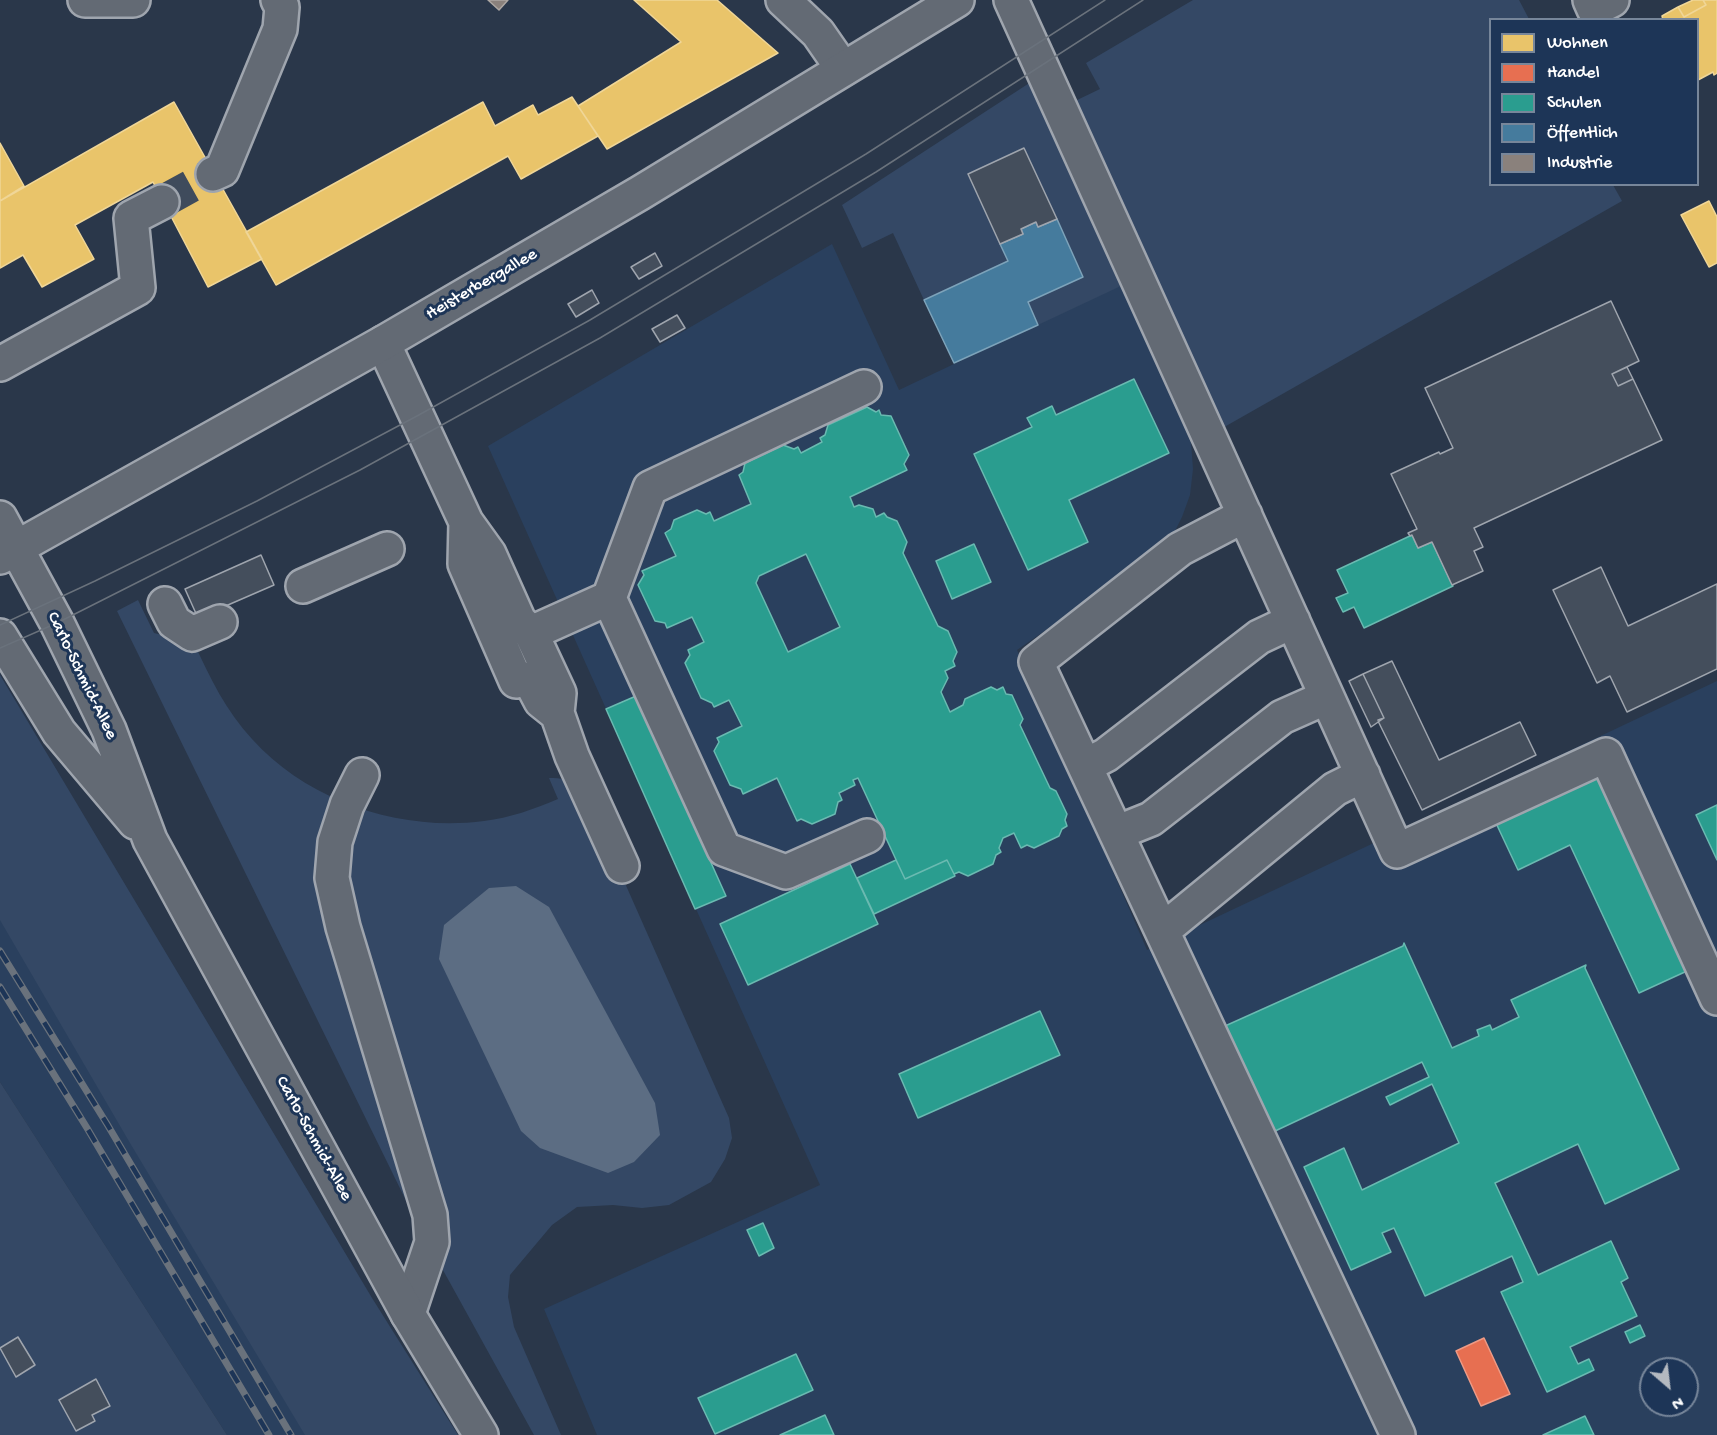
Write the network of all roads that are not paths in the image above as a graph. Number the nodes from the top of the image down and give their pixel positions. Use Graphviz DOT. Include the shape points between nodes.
graph roads {
  1 [pos="85,0"];
  2 [pos="133,0"];
  3 [pos="278,0"];
  4 [pos="783,0"];
  5 [pos="957,0"];
  6 [pos="1011,0"];
  7 [pos="1590,0"];
  8 [pos="1612,0"];
  9 [pos="843,69"];
  10 [pos="213,174"];
  11 [pos="162,202"];
  12 [pos="384,343"];
  13 [pos="0,364"];
  14 [pos="864,387"];
  15 [pos="1245,516"];
  16 [pos="0,518"];
  17 [pos="466,522"];
  18 [pos="387,549"];
  19 [pos="8,552"];
  20 [pos="303,586"];
  21 [pos="609,598"];
  22 [pos="165,604"];
  23 [pos="1293,621"];
  24 [pos="220,622"];
  25 [pos="531,633"];
  26 [pos="0,636"];
  27 [pos="1327,697"];
  28 [pos="557,713"];
  29 [pos="1085,766"];
  30 [pos="362,774"];
  31 [pos="1363,775"];
  32 [pos="1116,833"];
  33 [pos="867,836"];
  34 [pos="150,840"];
  35 [pos="622,866"];
  36 [pos="1162,931"];
  37 [pos="1717,998"];
  38 [pos="408,1314"];
  39 [pos="481,1435"];
  40 [pos="1398,1435"];
  1 -- 2 [label="main road"];
  3 -- 10 [label="main road" via="282,7 280,29 222,170"];
  4 -- 9 [label="main road" via="818,33"];
  5 -- 9 [label="main road, Heisterbergallee"];
  6 -- 15 [label="main road"];
  7 -- 8 [label="main road" via="1594,9"];
  9 -- 12 [label="main road, Heisterbergallee"];
  11 -- 13 [label="main road" via="131,218 138,288"];
  12 -- 17 [label="main road"];
  12 -- 19 [label="main road, Heisterbergallee"];
  14 -- 21 [label="main road" via="650,488"];
  15 -- 23 [label="main road"];
  15 -- 29 [label="main road" via="1180,549 1036,662"];
  16 -- 19 [label="main road, Carlo-Schmid-Allee"];
  17 -- 25 [label="main road" via="489,554 519,621"];
  17 -- 28 [label="main road" via="465,564 516,681 531,682 541,701"];
  18 -- 20 [label="main road"];
  19 -- 34 [label="main road, Carlo-Schmid-Allee" via="57,623 109,730"];
  21 -- 25 [label="main road"];
  21 -- 33 [label="main road" via="724,849 786,872"];
  22 -- 24 [label="main road" via="174,622 192,634"];
  23 -- 27 [label="main road"];
  23 -- 29 [label="main road" via="1259,638 1106,755"];
  25 -- 28 [label="main road" via="559,693"];
  26 -- 34 [label="main road, Carlo-Schmid-Allee" via="59,732"];
  27 -- 31 [label="main road"];
  27 -- 32 [label="main road" via="1282,717 1151,819"];
  28 -- 35 [label="main road" via="572,756"];
  29 -- 32 [label="main road"];
  30 -- 38 [label="main road" via="335,842 332,878 343,927 430,1215 432,1242"];
  31 -- 36 [label="main road" via="1335,789"];
  31 -- 37 [label="main road" via="1397,851 1606,755"];
  32 -- 36 [label="main road"];
  34 -- 38 [label="main road, Carlo-Schmid-Allee"];
  36 -- 40 [label="main road"];
  38 -- 39 [label="main road, Carlo-Schmid-Allee"];
}
